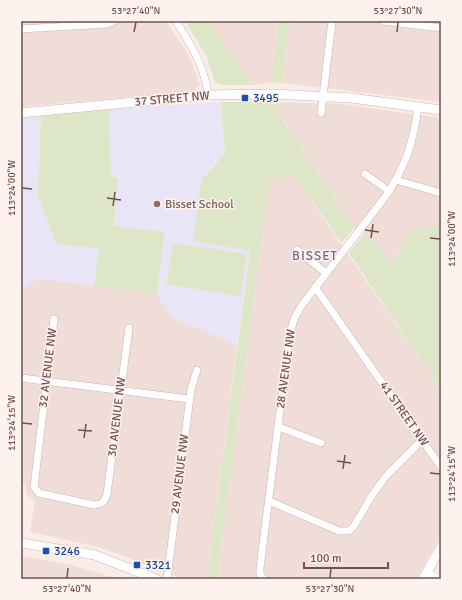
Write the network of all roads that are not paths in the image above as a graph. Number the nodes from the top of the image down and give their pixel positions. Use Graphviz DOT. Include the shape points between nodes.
graph roads {
  1 [pos="114,21"];
  2 [pos="176,21"];
  3 [pos="332,21"];
  4 [pos="383,21"];
  5 [pos="39,24"];
  6 [pos="441,28"];
  7 [pos="21,29"];
  8 [pos="208,95"];
  9 [pos="324,96"];
  10 [pos="418,106"];
  11 [pos="441,110"];
  12 [pos="21,113"];
  13 [pos="321,113"];
  14 [pos="365,174"];
  15 [pos="396,180"];
  16 [pos="389,191"];
  17 [pos="441,193"];
  18 [pos="297,250"];
  19 [pos="326,273"];
  20 [pos="315,287"];
  21 [pos="54,319"];
  22 [pos="129,328"];
  23 [pos="367,362"];
  24 [pos="361,366"];
  25 [pos="197,370"];
  26 [pos="21,378"];
  27 [pos="46,381"];
  28 [pos="121,390"];
  29 [pos="190,399"];
  30 [pos="279,427"];
  31 [pos="422,440"];
  32 [pos="322,442"];
  33 [pos="441,467"];
  34 [pos="269,501"];
  35 [pos="102,504"];
  36 [pos="21,543"];
  37 [pos="441,547"];
  38 [pos="425,576"];
  39 [pos="262,578"];
  40 [pos="156,579"];
  41 [pos="167,579"];
  42 [pos="440,579"];
  1 -- 5 [label="street" via="107,24"];
  2 -- 8 [label="street" via="200,63"];
  3 -- 9 [label="street"];
  4 -- 6 [label="street"];
  5 -- 7 [label="street"];
  8 -- 9 [label="street, 37 STREET NW"];
  8 -- 12 [label="street, 37 STREET NW"];
  9 -- 10 [label="street, 37 STREET NW"];
  9 -- 13 [label="street"];
  10 -- 11 [label="street, 37 STREET NW"];
  10 -- 15 [label="street, 28 AVENUE NW" via="411,146"];
  14 -- 16 [label="street"];
  15 -- 16 [label="street, 28 AVENUE NW"];
  15 -- 17 [label="street"];
  16 -- 19 [label="street, 28 AVENUE NW"];
  18 -- 19 [label="street"];
  19 -- 20 [label="street, 28 AVENUE NW"];
  20 -- 23 [label="street, 41 STREET NW"];
  20 -- 30 [label="street, 28 AVENUE NW" via="291,326"];
  21 -- 27 [label="street, 32 AVENUE NW"];
  22 -- 28 [label="street, 30 AVENUE NW"];
  23 -- 24 [label="street"];
  23 -- 31 [label="street, 41 STREET NW"];
  25 -- 29 [label="street, 29 AVENUE NW"];
  26 -- 27 [label="street"];
  27 -- 28 [label="street"];
  27 -- 35 [label="street, 32 AVENUE NW" via="34,489 39,493 90,504"];
  28 -- 29 [label="street"];
  28 -- 35 [label="street, 30 AVENUE NW" via="107,494"];
  29 -- 41 [label="street, 29 AVENUE NW"];
  30 -- 32 [label="street"];
  30 -- 34 [label="street, 28 AVENUE NW"];
  31 -- 33 [label="street, 41 STREET NW"];
  31 -- 34 [label="street" via="386,476 354,526 348,531 339,531"];
  34 -- 39 [label="street, 28 AVENUE NW" via="260,568"];
  36 -- 40 [label="street" via="95,555"];
  37 -- 38 [label="street"];
  38 -- 42 [label="street"];
}
